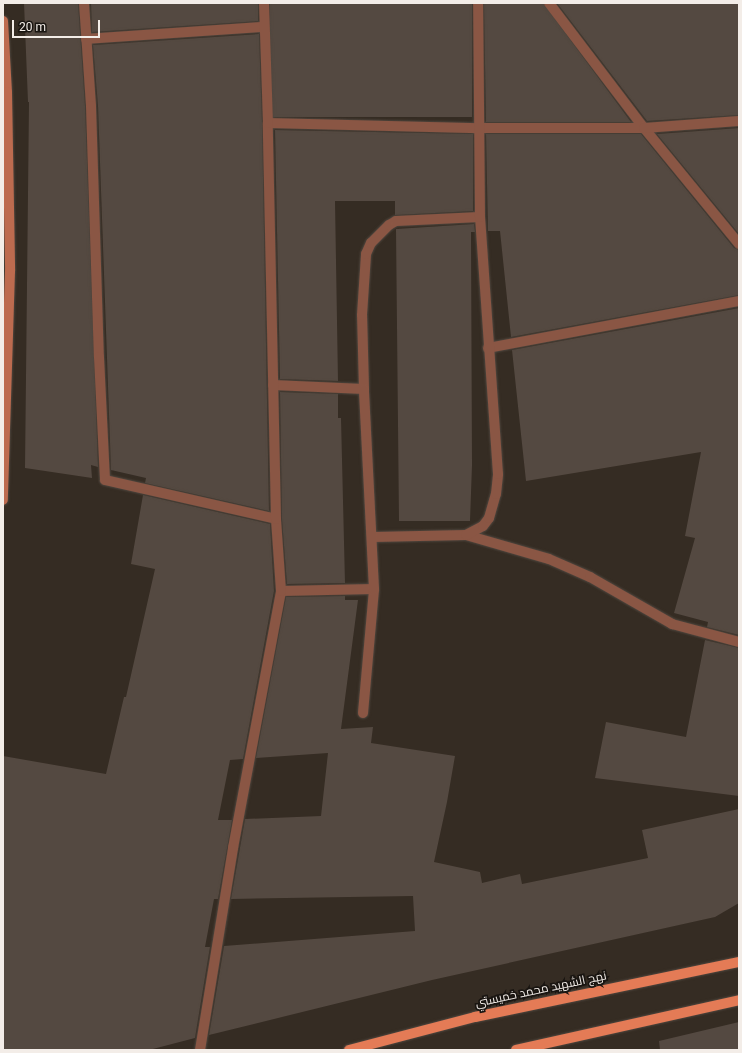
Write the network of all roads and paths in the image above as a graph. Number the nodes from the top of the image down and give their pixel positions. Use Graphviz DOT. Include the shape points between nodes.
graph roads {
  1 [pos="84,3"];
  2 [pos="264,3"];
  3 [pos="478,3"];
  4 [pos="549,3"];
  5 [pos="3,21"];
  6 [pos="264,27"];
  7 [pos="86,39"];
  8 [pos="739,121"];
  9 [pos="268,122"];
  10 [pos="480,128"];
  11 [pos="644,128"];
  12 [pos="480,217"];
  13 [pos="739,244"];
  14 [pos="6,270"];
  15 [pos="739,301"];
  16 [pos="488,348"];
  17 [pos="273,385"];
  18 [pos="364,389"];
  19 [pos="3,500"];
  20 [pos="276,519"];
  21 [pos="466,535"];
  22 [pos="373,536"];
  23 [pos="374,589"];
  24 [pos="281,591"];
  25 [pos="739,642"];
  26 [pos="363,713"];
  27 [pos="739,962"];
  28 [pos="739,1000"];
  29 [pos="200,1050"];
  30 [pos="349,1050"];
  31 [pos="516,1050"];
  1 -- 7 [label="street"];
  2 -- 6 [label="street"];
  3 -- 10 [label="street"];
  4 -- 11 [label="street"];
  5 -- 14 [label="main road" via="7,92"];
  6 -- 7 [label="street"];
  6 -- 9 [label="street"];
  7 -- 20 [label="street" via="91,106 98,349 105,480"];
  8 -- 11 [label="street"];
  9 -- 10 [label="street"];
  9 -- 17 [label="street"];
  10 -- 11 [label="street"];
  10 -- 12 [label="street"];
  11 -- 13 [label="street"];
  12 -- 16 [label="street"];
  12 -- 18 [label="street" via="396,221 371,243 366,254 362,315"];
  14 -- 19 [label="main road"];
  15 -- 16 [label="street"];
  16 -- 21 [label="street" via="498,474 496,494 490,518 483,526"];
  17 -- 18 [label="street"];
  17 -- 20 [label="street"];
  18 -- 22 [label="street"];
  20 -- 24 [label="street"];
  21 -- 22 [label="street"];
  21 -- 25 [label="street" via="549,560 590,576 672,624"];
  22 -- 23 [label="street"];
  23 -- 24 [label="street"];
  23 -- 26 [label="street"];
  24 -- 29 [label="street" via="233,848"];
  27 -- 30 [label="main road, نهج الشهيد محمد خميستي" via="474,1017"];
  28 -- 31 [label="main road"];
}
